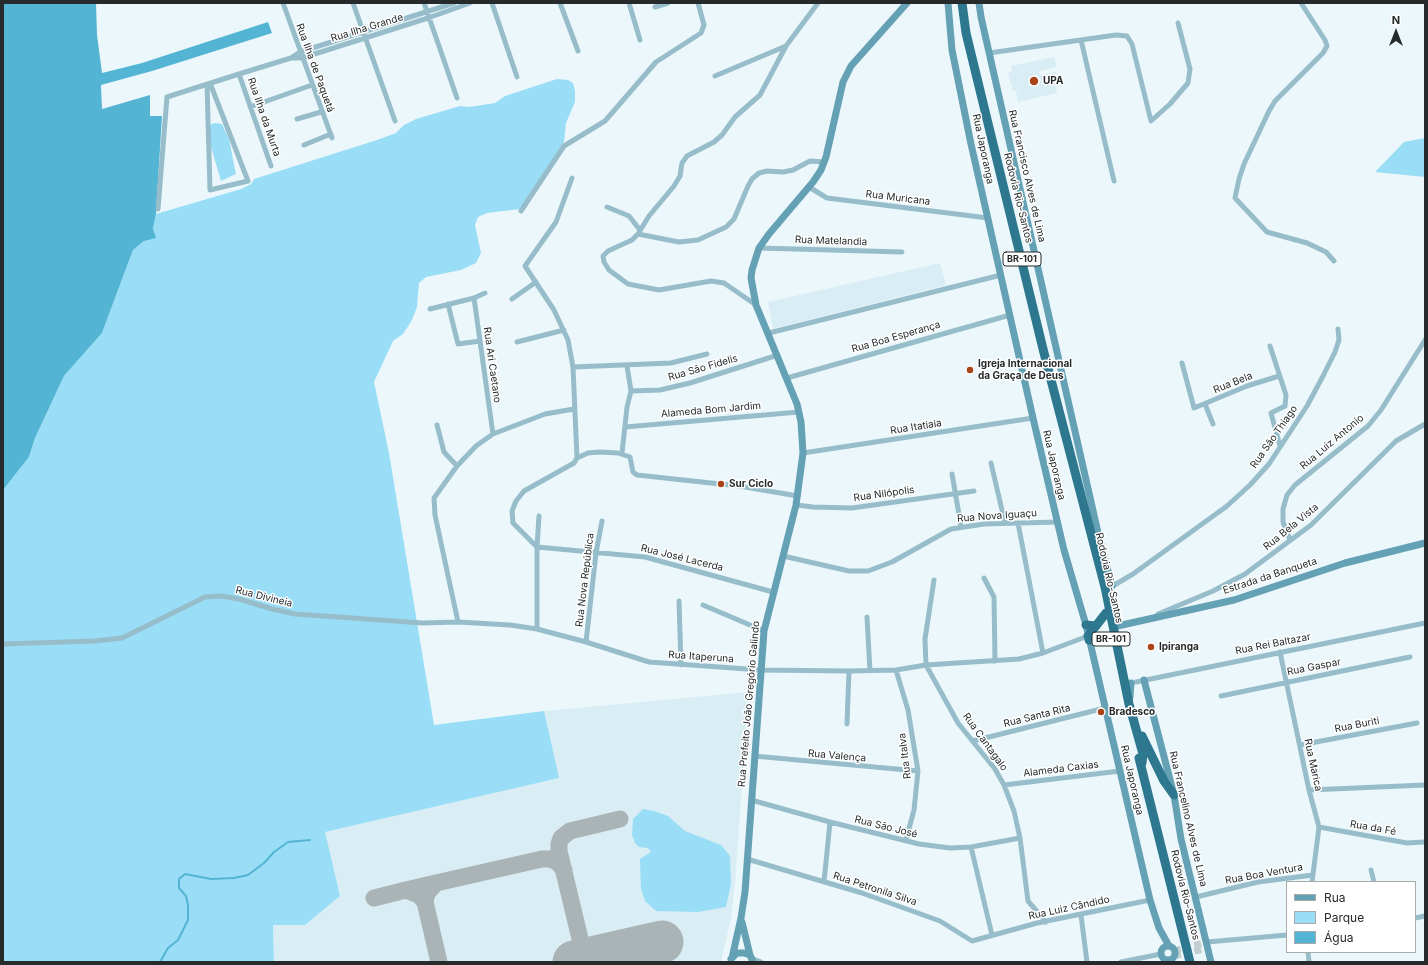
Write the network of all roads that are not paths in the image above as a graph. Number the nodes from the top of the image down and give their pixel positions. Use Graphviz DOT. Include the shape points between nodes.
graph roads {
  1 [pos="283,3"];
  2 [pos="353,3"];
  3 [pos="424,3"];
  4 [pos="454,3"];
  5 [pos="470,3"];
  6 [pos="492,3"];
  7 [pos="560,3"];
  8 [pos="629,3"];
  9 [pos="668,3"];
  10 [pos="698,3"];
  11 [pos="818,3"];
  12 [pos="907,3"];
  13 [pos="948,3"];
  14 [pos="962,3"];
  15 [pos="979,3"];
  16 [pos="1301,3"];
  17 [pos="656,7"];
  18 [pos="428,15"];
  19 [pos="1178,23"];
  20 [pos="363,35"];
  21 [pos="640,40"];
  22 [pos="1081,40"];
  23 [pos="786,46"];
  24 [pos="578,51"];
  25 [pos="989,53"];
  26 [pos="301,55"];
  27 [pos="239,74"];
  28 [pos="715,76"];
  29 [pos="517,77"];
  30 [pos="209,84"];
  31 [pos="312,84"];
  32 [pos="457,98"];
  33 [pos="250,107"];
  34 [pos="321,112"];
  35 [pos="297,119"];
  36 [pos="395,121"];
  37 [pos="304,145"];
  38 [pos="824,162"];
  39 [pos="271,166"];
  40 [pos="572,178"];
  41 [pos="1114,181"];
  42 [pos="810,187"];
  43 [pos="607,207"];
  44 [pos="158,209"];
  45 [pos="521,211"];
  46 [pos="988,218"];
  47 [pos="639,232"];
  48 [pos="760,248"];
  49 [pos="902,252"];
  50 [pos="1334,261"];
  51 [pos="1001,275"];
  52 [pos="536,282"];
  53 [pos="485,293"];
  54 [pos="474,298"];
  55 [pos="512,299"];
  56 [pos="448,304"];
  57 [pos="756,305"];
  58 [pos="430,309"];
  59 [pos="1010,315"];
  60 [pos="1338,329"];
  61 [pos="564,330"];
  62 [pos="768,333"];
  63 [pos="1425,340"];
  64 [pos="480,341"];
  65 [pos="517,342"];
  66 [pos="1270,346"];
  67 [pos="707,354"];
  68 [pos="778,355"];
  69 [pos="1182,363"];
  70 [pos="627,366"];
  71 [pos="573,367"];
  72 [pos="1279,376"];
  73 [pos="787,378"];
  74 [pos="631,391"];
  75 [pos="1205,404"];
  76 [pos="574,409"];
  77 [pos="799,412"];
  78 [pos="1033,418"];
  79 [pos="1213,424"];
  80 [pos="1425,424"];
  81 [pos="437,425"];
  82 [pos="625,427"];
  83 [pos="493,434"];
  84 [pos="1280,446"];
  85 [pos="622,453"];
  86 [pos="803,453"];
  87 [pos="577,458"];
  88 [pos="991,463"];
  89 [pos="457,466"];
  90 [pos="952,474"];
  91 [pos="974,491"];
  92 [pos="956,493"];
  93 [pos="798,496"];
  94 [pos="796,505"];
  95 [pos="1086,514"];
  96 [pos="539,516"];
  97 [pos="602,521"];
  98 [pos="1058,522"];
  99 [pos="1018,523"];
  100 [pos="1005,524"];
  101 [pos="961,526"];
  102 [pos="1290,540"];
  103 [pos="1425,543"];
  104 [pos="537,547"];
  105 [pos="596,553"];
  106 [pos="783,556"];
  107 [pos="984,578"];
  108 [pos="934,580"];
  109 [pos="1108,587"];
  110 [pos="773,592"];
  111 [pos="680,601"];
  112 [pos="703,605"];
  113 [pos="1108,612"];
  114 [pos="867,618"];
  115 [pos="1151,618"];
  116 [pos="458,622"];
  117 [pos="1425,623"];
  118 [pos="1086,625"];
  119 [pos="1096,626"];
  120 [pos="1117,626"];
  121 [pos="537,629"];
  122 [pos="764,631"];
  123 [pos="1089,638"];
  124 [pos="1111,640"];
  125 [pos="586,642"];
  126 [pos="3,644"];
  127 [pos="1280,652"];
  128 [pos="1043,653"];
  129 [pos="1410,657"];
  130 [pos="995,661"];
  131 [pos="681,665"];
  132 [pos="926,665"];
  133 [pos="761,670"];
  134 [pos="896,670"];
  135 [pos="849,671"];
  136 [pos="870,671"];
  137 [pos="1144,680"];
  138 [pos="1286,682"];
  139 [pos="1131,683"];
  140 [pos="1221,696"];
  141 [pos="1105,708"];
  142 [pos="1133,719"];
  143 [pos="1417,723"];
  144 [pos="847,724"];
  145 [pos="973,741"];
  146 [pos="1300,745"];
  147 [pos="754,756"];
  148 [pos="1142,763"];
  149 [pos="1120,771"];
  150 [pos="918,772"];
  151 [pos="1004,785"];
  152 [pos="1425,785"];
  153 [pos="1309,790"];
  154 [pos="1174,795"];
  155 [pos="751,800"];
  156 [pos="830,822"];
  157 [pos="1319,827"];
  158 [pos="1020,838"];
  159 [pos="906,840"];
  160 [pos="1424,842"];
  161 [pos="971,847"];
  162 [pos="747,859"];
  163 [pos="1371,870"];
  164 [pos="1313,875"];
  165 [pos="1312,881"];
  166 [pos="1374,881"];
  167 [pos="824,882"];
  168 [pos="1196,897"];
  169 [pos="1150,900"];
  170 [pos="1081,915"];
  171 [pos="741,918"];
  172 [pos="1046,922"];
  173 [pos="1159,928"];
  174 [pos="992,935"];
  175 [pos="1286,935"];
  176 [pos="1207,942"];
  177 [pos="1170,946"];
  178 [pos="752,958"];
  179 [pos="1165,958"];
  180 [pos="731,960"];
  181 [pos="761,962"];
  182 [pos="1087,962"];
  183 [pos="1121,962"];
  184 [pos="1190,962"];
  185 [pos="1211,962"];
  1 -- 26 [label="street, Rua Ilha de Paquetá"];
  2 -- 20 [label="street"];
  3 -- 18 [label="street"];
  4 -- 18 [label="street, Rua Ilha Grande"];
  5 -- 18 [label="street, Rua Ilha Grande"];
  6 -- 29 [label="street"];
  7 -- 24 [label="street"];
  8 -- 21 [label="street"];
  9 -- 17 [label="street"];
  10 -- 45 [label="street" via="704,25 701,33 656,62 605,121 564,146"];
  11 -- 23 [label="street"];
  12 -- 38 [label="main road, Rua Prefeito João Gregório Galindo" via="863,51 846,75"];
  13 -- 46 [label="main road, Rua Japoranga" via="952,50"];
  14 -- 95 [label="highway, Rodovia Rio-Santos / BR-101" via="966,33"];
  15 -- 25 [label="main road, Rua Francisco Alves de Lima"];
  16 -- 50 [label="street" via="1327,46 1275,101 1269,111 1238,179 1236,198 1267,232 1307,243 1326,252"];
  18 -- 20 [label="street, Rua Ilha Grande"];
  18 -- 32 [label="street"];
  19 -- 22 [label="street" via="1190,69 1188,84 1151,122 1131,39 1123,35"];
  20 -- 26 [label="street, Rua Ilha Grande"];
  20 -- 36 [label="street"];
  22 -- 25 [label="street"];
  22 -- 41 [label="street"];
  23 -- 28 [label="street"];
  23 -- 47 [label="street" via="760,95 735,117 714,142 687,156 682,162 680,176 674,186"];
  25 -- 109 [label="main road, Rua Francisco Alves de Lima" via="1099,536"];
  26 -- 27 [label="street, Rua Ilha Grande"];
  26 -- 31 [label="street, Rua Ilha de Paquetá"];
  27 -- 30 [label="street, Rua Ilha Grande"];
  27 -- 33 [label="street, Rua Ilha da Murta"];
  30 -- 30 [label="street" via="210,190 248,181"];
  30 -- 44 [label="street, Rua Ilha Grande" via="166,97"];
  31 -- 33 [label="street"];
  31 -- 34 [label="street, Rua Ilha de Paquetá"];
  33 -- 39 [label="street, Rua Ilha da Murta"];
  34 -- 35 [label="street"];
  34 -- 37 [label="street, Rua Ilha de Paquetá" via="331,136"];
  38 -- 42 [label="main road, Rua Prefeito João Gregório Galindo"];
  38 -- 47 [label="street" via="810,161 793,170 759,173 748,186 734,219 726,227 698,240 679,242"];
  40 -- 52 [label="street" via="556,222 526,262 527,271"];
  42 -- 46 [label="street, Rua Muricana" via="827,198"];
  42 -- 48 [label="main road, Rua Prefeito João Gregório Galindo"];
  43 -- 47 [label="street" via="629,216"];
  46 -- 51 [label="main road, Rua Japoranga"];
  47 -- 57 [label="street" via="632,240 603,256 608,270 628,284 659,290 711,282 724,283"];
  48 -- 49 [label="street, Rua Matelandia"];
  48 -- 57 [label="main road, Rua Prefeito João Gregório Galindo" via="754,260 751,278"];
  51 -- 59 [label="main road, Rua Japoranga"];
  51 -- 62 [label="street"];
  52 -- 55 [label="street"];
  52 -- 61 [label="street"];
  53 -- 54 [label="street"];
  54 -- 56 [label="street"];
  54 -- 64 [label="street, Rua Ari Caetano"];
  56 -- 58 [label="street"];
  56 -- 64 [label="street" via="458,344"];
  57 -- 62 [label="main road, Rua Prefeito João Gregório Galindo"];
  59 -- 73 [label="street, Rua Boa Esperança"];
  59 -- 78 [label="main road, Rua Japoranga"];
  60 -- 84 [label="street, Rua São Thiago" via="1339,340 1335,352 1307,406"];
  61 -- 65 [label="street"];
  61 -- 71 [label="street" via="572,352"];
  62 -- 68 [label="main road, Rua Prefeito João Gregório Galindo"];
  63 -- 102 [label="street, Rua Luiz Antonio" via="1368,426 1294,485 1287,495 1283,522"];
  64 -- 83 [label="street, Rua Ari Caetano"];
  66 -- 72 [label="street"];
  67 -- 70 [label="street" via="671,363"];
  68 -- 73 [label="main road, Rua Prefeito João Gregório Galindo"];
  68 -- 74 [label="street, Rua São Fidelis" via="690,383 660,390"];
  69 -- 75 [label="street, Rua Bela" via="1194,408"];
  70 -- 71 [label="street"];
  70 -- 74 [label="street"];
  71 -- 76 [label="street"];
  72 -- 75 [label="street, Rua Bela"];
  72 -- 84 [label="street" via="1286,395 1285,406 1271,413"];
  73 -- 77 [label="main road, Rua Prefeito João Gregório Galindo"];
  74 -- 82 [label="street"];
  75 -- 79 [label="street"];
  76 -- 83 [label="street" via="545,414"];
  76 -- 87 [label="street"];
  77 -- 82 [label="street, Alameda Bom Jardim"];
  77 -- 86 [label="main road, Rua Prefeito João Gregório Galindo"];
  78 -- 86 [label="street, Rua Itatiaia"];
  78 -- 98 [label="main road, Rua Japoranga"];
  80 -- 102 [label="street, Rua Bela Vista" via="1396,442 1310,525"];
  81 -- 89 [label="street" via="444,452"];
  82 -- 85 [label="street"];
  83 -- 89 [label="street" via="476,446"];
  84 -- 109 [label="street, Rua São Thiago" via="1269,464 1227,506 1132,574"];
  85 -- 87 [label="street" via="588,453"];
  85 -- 93 [label="street" via="630,456 633,472 637,475 739,486"];
  86 -- 93 [label="main road, Rua Prefeito João Gregório Galindo"];
  87 -- 104 [label="street" via="574,463 524,491 516,501 512,511 513,522"];
  88 -- 100 [label="street"];
  89 -- 116 [label="street" via="434,498 434,508"];
  90 -- 92 [label="street"];
  91 -- 92 [label="street, Rua Nilópolis"];
  92 -- 94 [label="street, Rua Nilópolis" via="852,508"];
  92 -- 101 [label="street"];
  93 -- 94 [label="main road, Rua Prefeito João Gregório Galindo"];
  94 -- 106 [label="main road, Rua Prefeito João Gregório Galindo"];
  95 -- 109 [label="highway, Rodovia Rio-Santos / BR-101"];
  95 -- 113 [label="highway, Rodovia Rio-Santos / BR-101" via="1085,524"];
  96 -- 104 [label="street"];
  97 -- 105 [label="street, Rua Nova República"];
  98 -- 99 [label="street, Rua Nova Iguaçu"];
  98 -- 118 [label="main road, Rua Japoranga"];
  99 -- 100 [label="street, Rua Nova Iguaçu"];
  99 -- 128 [label="street"];
  100 -- 101 [label="street, Rua Nova Iguaçu"];
  101 -- 106 [label="street, Rua Nova Iguaçu" via="942,532 892,562 868,571 849,571"];
  102 -- 115 [label="street, Rua Bela Vista" via="1245,574"];
  103 -- 115 [label="main road, Estrada da Banqueta" via="1345,563 1234,600"];
  104 -- 105 [label="street, Rua José Lacerda"];
  104 -- 121 [label="street"];
  105 -- 110 [label="street, Rua José Lacerda" via="645,557"];
  105 -- 125 [label="street, Rua Nova República"];
  106 -- 110 [label="main road, Rua Prefeito João Gregório Galindo"];
  107 -- 130 [label="street" via="994,597"];
  108 -- 132 [label="street" via="925,639"];
  109 -- 113 [label="highway, Rodovia Rio-Santos"];
  110 -- 122 [label="main road, Rua Prefeito João Gregório Galindo"];
  111 -- 131 [label="street"];
  112 -- 122 [label="street"];
  113 -- 119 [label="highway"];
  113 -- 120 [label="highway, Rodovia Rio-Santos / BR-101"];
  113 -- 124 [label="highway, Rodovia Rio-Santos / BR-101"];
  114 -- 136 [label="street"];
  115 -- 120 [label="main road, Estrada da Banqueta"];
  116 -- 121 [label="street, Rua Itaperuna"];
  116 -- 126 [label="street, Rua Divineia" via="423,623 295,614 272,610 239,599 205,597 122,638"];
  117 -- 127 [label="street, Rua Rei Baltazar"];
  118 -- 119 [label="highway"];
  118 -- 123 [label="main road, Rua Japoranga"];
  119 -- 123 [label="highway"];
  120 -- 139 [label="highway, Rodovia Rio-Santos / BR-101"];
  121 -- 125 [label="street, Rua Itaperuna"];
  122 -- 133 [label="main road, Rua Prefeito João Gregório Galindo"];
  123 -- 124 [label="highway"];
  123 -- 128 [label="street, Rua Itaperuna"];
  123 -- 141 [label="main road, Rua Japoranga"];
  124 -- 148 [label="highway, Rodovia Rio-Santos / BR-101" via="1137,754"];
  125 -- 131 [label="street, Rua Itaperuna" via="649,662"];
  127 -- 137 [label="street, Rua Rei Baltazar"];
  127 -- 138 [label="street, Rua Marica"];
  128 -- 130 [label="street, Rua Itaperuna"];
  129 -- 138 [label="street, Rua Gaspar"];
  130 -- 132 [label="street, Rua Itaperuna"];
  131 -- 133 [label="street, Rua Itaperuna"];
  132 -- 134 [label="street, Rua Itaperuna"];
  132 -- 145 [label="street, Rua Cantagalo" via="958,723"];
  133 -- 135 [label="street, Rua Itaperuna"];
  133 -- 147 [label="main road, Rua Prefeito João Gregório Galindo"];
  134 -- 136 [label="street, Rua Itaperuna"];
  134 -- 150 [label="street, Rua Italva" via="908,710"];
  135 -- 136 [label="street, Rua Itaperuna"];
  135 -- 144 [label="street"];
  137 -- 139 [label="street, Rua Rei Baltazar"];
  137 -- 154 [label="main road, Rua Francelino Alves de Lima"];
  138 -- 140 [label="street, Rua Gaspar"];
  138 -- 146 [label="street, Rua Marica"];
  139 -- 142 [label="highway, Rodovia Rio-Santos / BR-101" via="1129,704"];
  141 -- 145 [label="street, Rua Santa Rita"];
  141 -- 149 [label="main road, Rua Japoranga"];
  142 -- 148 [label="highway, Rodovia Rio-Santos / BR-101"];
  142 -- 154 [label="highway" via="1164,781"];
  143 -- 146 [label="street, Rua Buriti"];
  145 -- 151 [label="street, Rua Cantagalo"];
  146 -- 153 [label="street, Rua Marica"];
  147 -- 150 [label="street, Rua Valença"];
  147 -- 155 [label="main road, Rua Prefeito João Gregório Galindo"];
  148 -- 184 [label="highway, Rodovia Rio-Santos / BR-101"];
  149 -- 151 [label="street, Alameda Caxias"];
  149 -- 169 [label="main road, Rua Japoranga"];
  150 -- 159 [label="street, Rua Italva" via="914,810"];
  151 -- 158 [label="street, Rua Cantagalo" via="1014,811"];
  152 -- 153 [label="street"];
  153 -- 157 [label="street, Rua Marica"];
  154 -- 168 [label="main road, Rua Francelino Alves de Lima" via="1181,839"];
  155 -- 156 [label="street, Rua São José"];
  155 -- 162 [label="main road, Rua Prefeito João Gregório Galindo"];
  156 -- 159 [label="street, Rua São José"];
  156 -- 167 [label="street"];
  157 -- 160 [label="street, Rua da Fé" via="1407,843"];
  157 -- 164 [label="street, Rua Marica"];
  158 -- 161 [label="street, Rua São José"];
  158 -- 172 [label="street, Rua Cantagalo" via="1028,901"];
  159 -- 161 [label="street, Rua São José" via="950,848"];
  161 -- 174 [label="street"];
  162 -- 167 [label="street, Rua Petronila Silva"];
  162 -- 171 [label="main road, Rua Prefeito João Gregório Galindo"];
  163 -- 166 [label="street"];
  164 -- 165 [label="street, Rua Marica"];
  164 -- 168 [label="street, Rua Boa Ventura" via="1258,882"];
  167 -- 174 [label="street, Rua Petronila Silva" via="940,921 972,941"];
  168 -- 176 [label="main road, Rua Francelino Alves de Lima"];
  169 -- 170 [label="street, Rua Luiz Cândido"];
  169 -- 173 [label="main road, Rua Japoranga"];
  170 -- 172 [label="street, Rua Luiz Cândido"];
  170 -- 182 [label="street"];
  171 -- 178 [label="main road, Rua Prefeito João Gregório Galindo"];
  171 -- 180 [label="main road, Rua Prefeito João Gregório Galindo"];
  172 -- 174 [label="street, Rua Luiz Cândido"];
  173 -- 177 [label="main road, Rua Japoranga"];
  173 -- 179 [label="main road, Rua Japoranga"];
  175 -- 176 [label="street"];
  176 -- 185 [label="main road, Rua Francelino Alves de Lima"];
  177 -- 179 [label="main road" via="1165,946"];
  177 -- 179 [label="main road" via="1174,952"];
  178 -- 180 [label="main road, Rua Prefeito João Gregório Galindo" via="740,952"];
  178 -- 181 [label="street"];
  179 -- 183 [label="street"];
}
